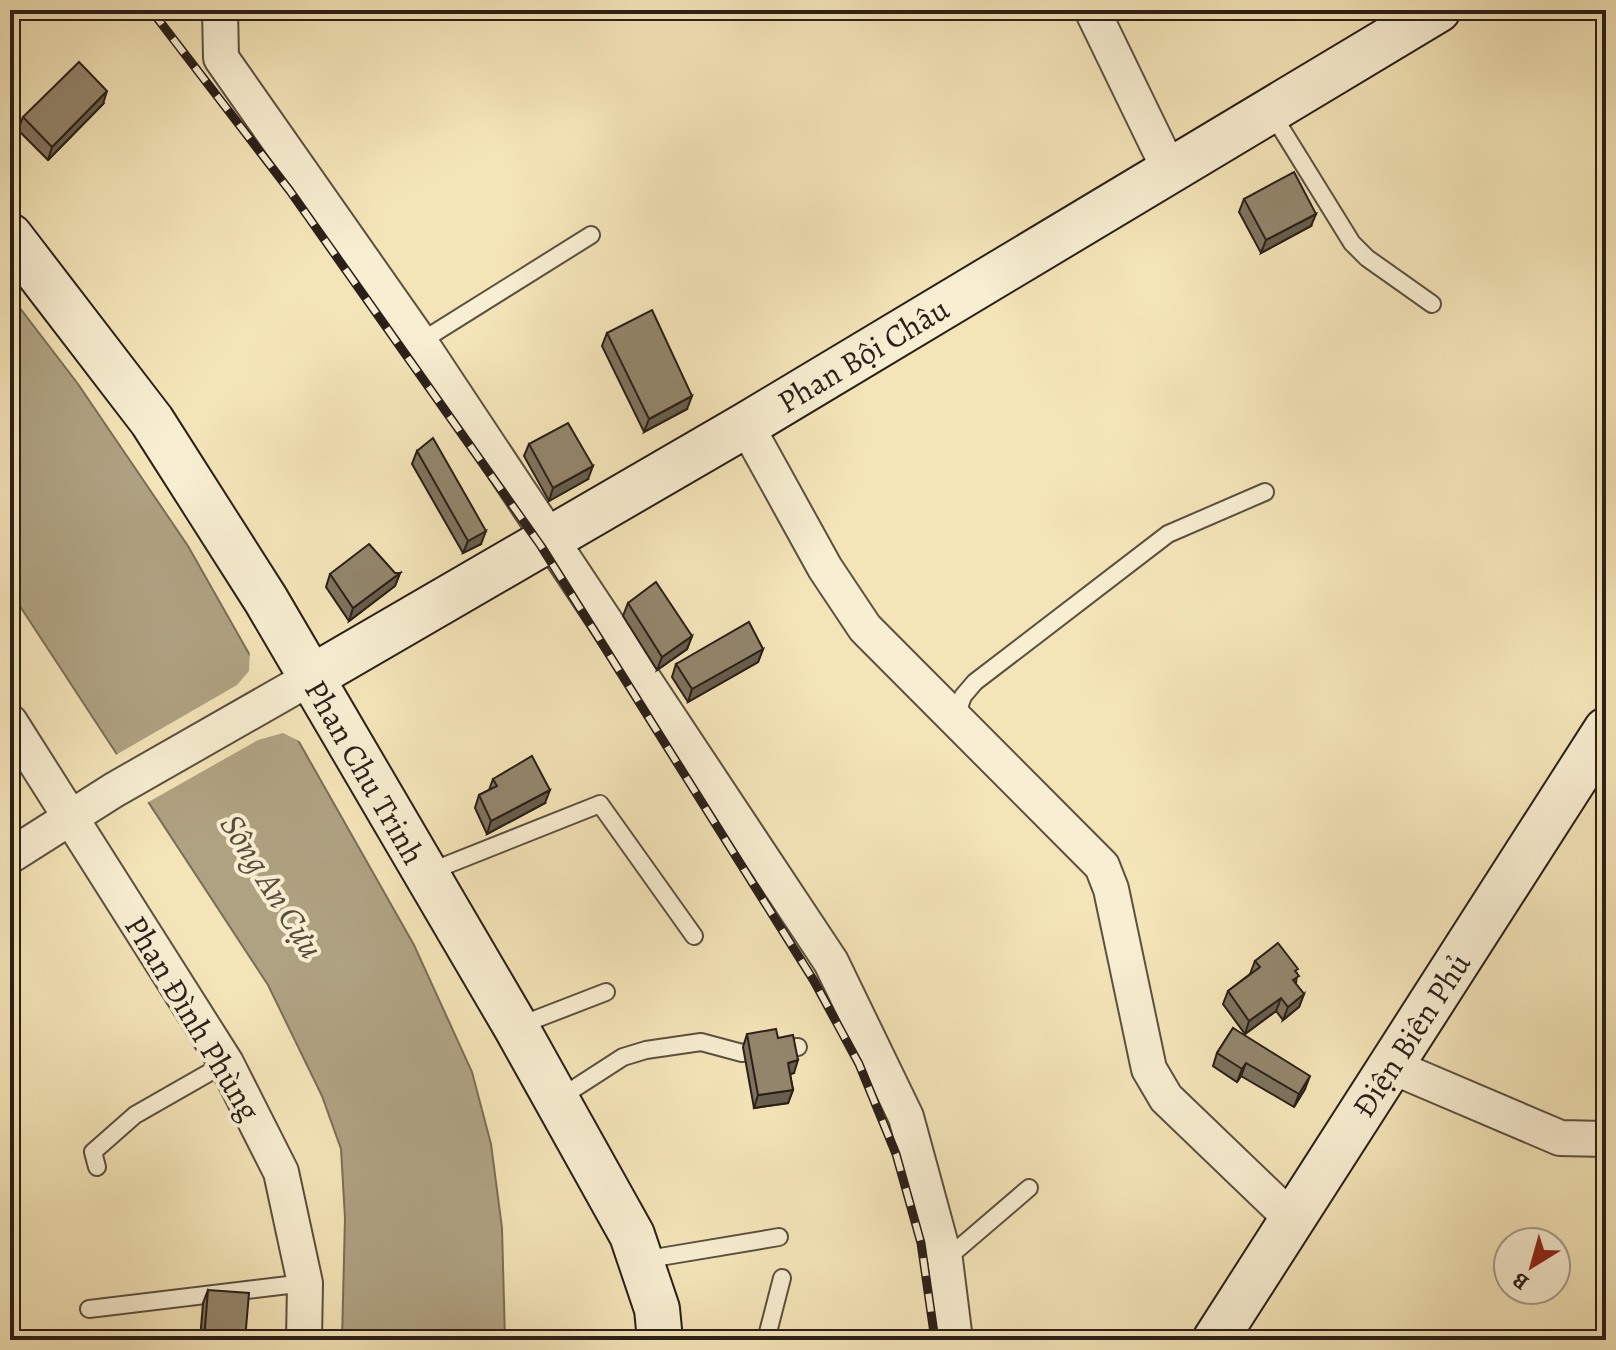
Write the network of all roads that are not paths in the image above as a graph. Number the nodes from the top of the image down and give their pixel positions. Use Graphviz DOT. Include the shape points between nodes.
graph roads {
  1 [pos="220,10"];
  2 [pos="1092,10"];
  3 [pos="1438,10"];
  4 [pos="1271,112"];
  5 [pos="1170,171"];
  6 [pos="591,235"];
  7 [pos="10,236"];
  8 [pos="1432,304"];
  9 [pos="420,342"];
  10 [pos="746,425"];
  11 [pos="1265,492"];
  12 [pos="550,541"];
  13 [pos="298,685"];
  14 [pos="955,719"];
  15 [pos="10,722"];
  16 [pos="1606,730"];
  17 [pos="69,819"];
  18 [pos="10,856"];
  19 [pos="424,874"];
  20 [pos="694,936"];
  21 [pos="606,992"];
  22 [pos="516,1027"];
  23 [pos="798,1047"];
  24 [pos="226,1063"];
  25 [pos="1391,1066"];
  26 [pos="556,1100"];
  27 [pos="1606,1139"];
  28 [pos="97,1167"];
  29 [pos="1029,1188"];
  30 [pos="1293,1220"];
  31 [pos="779,1237"];
  32 [pos="640,1260"];
  33 [pos="945,1260"];
  34 [pos="782,1278"];
  35 [pos="305,1283"];
  36 [pos="89,1309"];
  37 [pos="304,1340"];
  38 [pos="660,1340"];
  39 [pos="766,1340"];
  40 [pos="955,1340"];
  41 [pos="1215,1340"];
  1 -- 9 [label="street" via="221,58"];
  2 -- 5 [label="street"];
  3 -- 4 [label="street, Phan Bội Châu"];
  4 -- 5 [label="street, Phan Bội Châu"];
  4 -- 8 [label="lane" via="1352,243"];
  5 -- 10 [label="street, Phan Bội Châu"];
  6 -- 9 [label="lane"];
  7 -- 13 [label="street, Phan Chu Trinh" via="152,421"];
  9 -- 12 [label="street"];
  10 -- 12 [label="street, Phan Bội Châu"];
  10 -- 14 [label="street" via="850,608"];
  11 -- 14 [label="lane" via="1168,534 975,682"];
  12 -- 13 [label="street, Phan Bội Châu"];
  12 -- 33 [label="street" via="831,962 906,1117"];
  13 -- 17 [label="street"];
  13 -- 19 [label="street, Phan Chu Trinh"];
  14 -- 30 [label="street" via="1102,866 1156,1084"];
  15 -- 17 [label="street, Phan Đình Phùng"];
  16 -- 25 [label="street, Điện Biên Phủ"];
  17 -- 18 [label="street"];
  17 -- 24 [label="street, Phan Đình Phùng"];
  19 -- 20 [label="lane" via="600,804"];
  19 -- 22 [label="street, Phan Chu Trinh"];
  21 -- 22 [label="lane"];
  22 -- 26 [label="street, Phan Chu Trinh"];
  23 -- 26 [label="lane" via="742,1053 701,1042 646,1050 623,1057"];
  24 -- 28 [label="lane" via="135,1115 93,1152"];
  24 -- 35 [label="street, Phan Đình Phùng" via="281,1172"];
  25 -- 27 [label="street" via="1560,1138"];
  25 -- 30 [label="street, Điện Biên Phủ"];
  26 -- 32 [label="street, Phan Chu Trinh" via="632,1235"];
  29 -- 33 [label="lane"];
  30 -- 41 [label="street, Điện Biên Phủ"];
  31 -- 32 [label="lane"];
  32 -- 38 [label="street, Phan Chu Trinh" via="657,1309"];
  33 -- 40 [label="street"];
  34 -- 39 [label="lane"];
  35 -- 36 [label="lane"];
  35 -- 37 [label="street, Phan Đình Phùng"];
}
